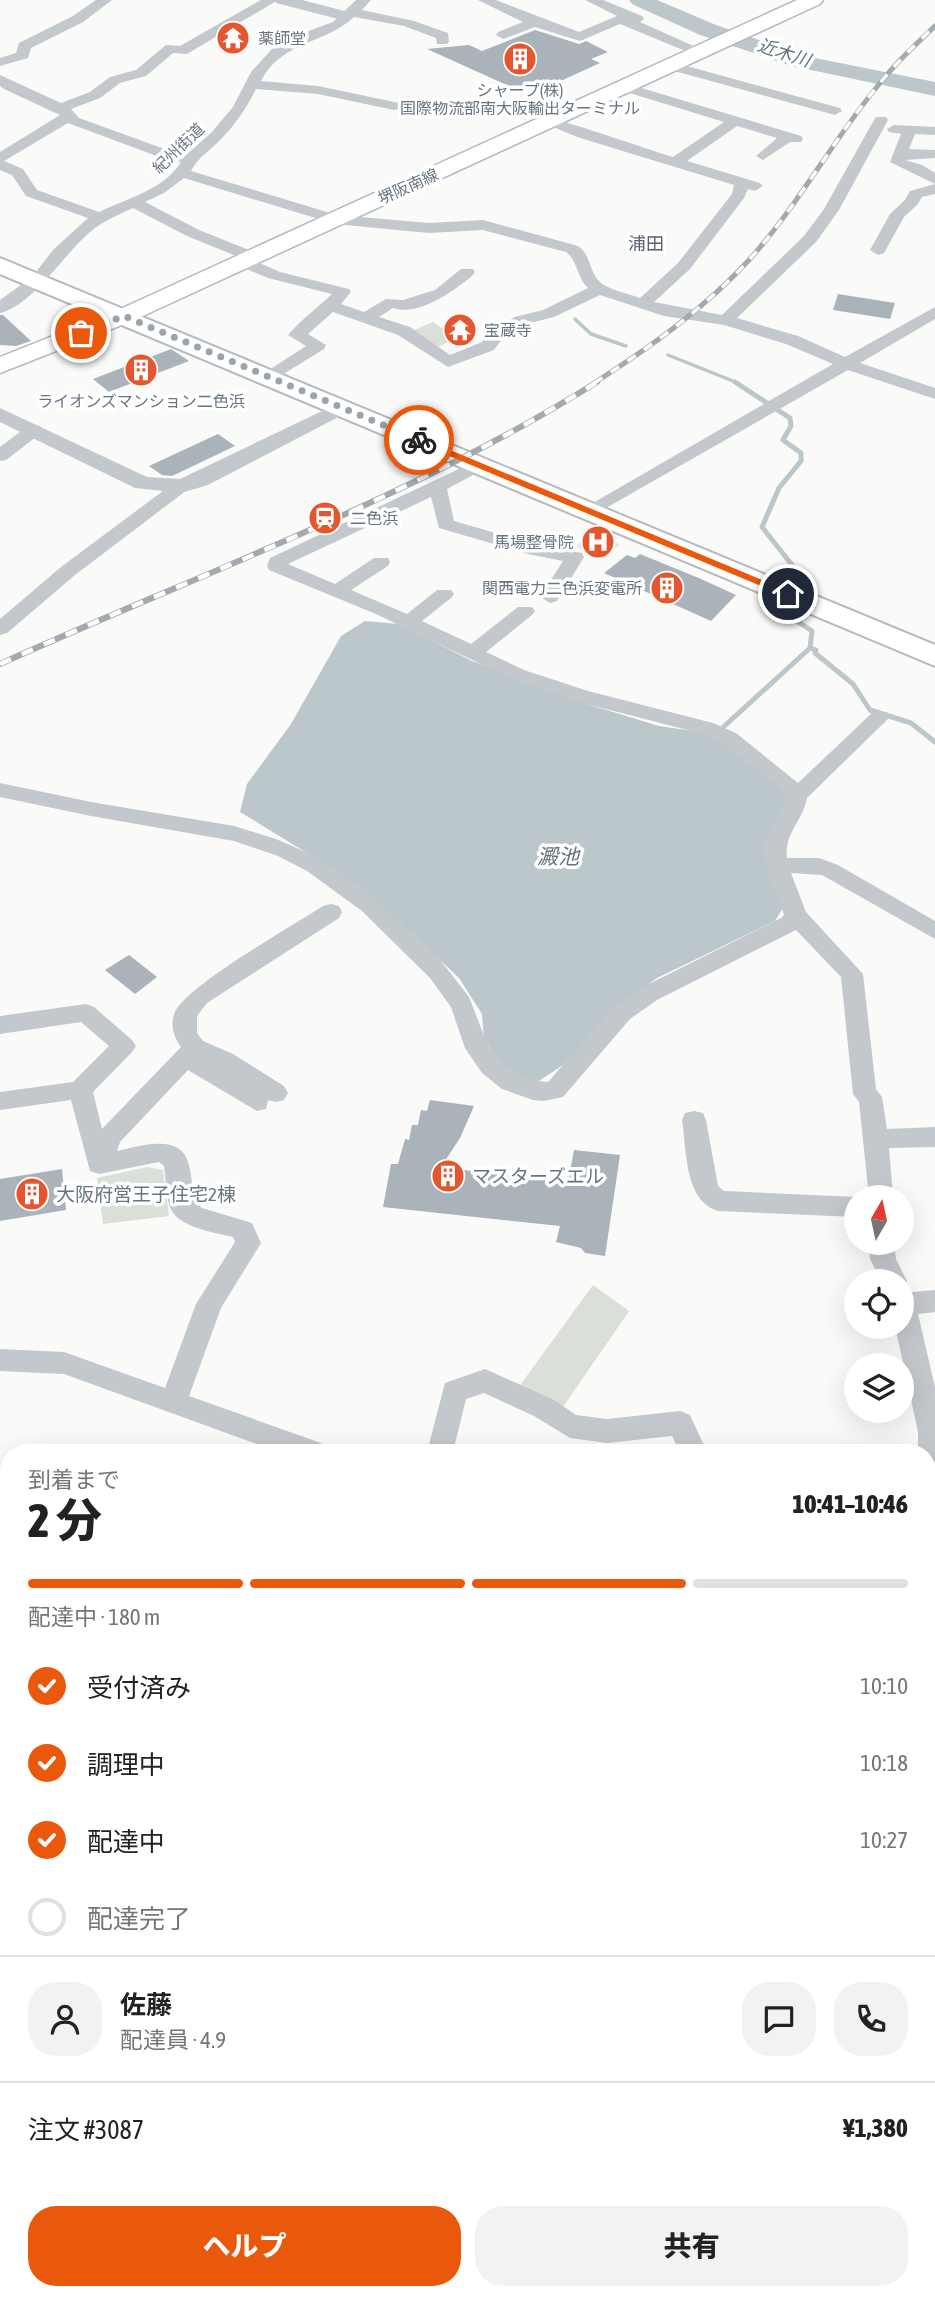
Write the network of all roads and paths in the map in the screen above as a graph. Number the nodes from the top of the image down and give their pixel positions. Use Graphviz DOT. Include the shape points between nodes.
graph roads {
  1 [pos="105,0"];
  2 [pos="271,0"];
  3 [pos="282,0"];
  4 [pos="364,0"];
  5 [pos="485,0"];
  6 [pos="592,0"];
  7 [pos="813,0"];
  8 [pos="348,14"];
  9 [pos="535,22"];
  10 [pos="503,35"];
  11 [pos="442,41"];
  12 [pos="699,47"];
  13 [pos="0,62"];
  14 [pos="672,66"];
  15 [pos="2,83"];
  16 [pos="250,84"];
  17 [pos="625,87"];
  18 [pos="394,106"];
  19 [pos="835,111"];
  20 [pos="65,112"];
  21 [pos="551,121"];
  22 [pos="734,121"];
  23 [pos="909,131"];
  24 [pos="935,131"];
  25 [pos="900,153"];
  26 [pos="935,155"];
  27 [pos="763,156"];
  28 [pos="0,158"];
  29 [pos="677,161"];
  30 [pos="0,165"];
  31 [pos="186,166"];
  32 [pos="935,180"];
  33 [pos="935,189"];
  34 [pos="132,201"];
  35 [pos="100,217"];
  36 [pos="335,219"];
  37 [pos="878,250"];
  38 [pos="248,259"];
  39 [pos="0,265"];
  40 [pos="467,272"];
  41 [pos="38,280"];
  42 [pos="599,289"];
  43 [pos="644,303"];
  44 [pos="329,305"];
  45 [pos="0,308"];
  46 [pos="935,312"];
  47 [pos="124,316"];
  48 [pos="365,318"];
  49 [pos="726,320"];
  50 [pos="845,363"];
  51 [pos="0,366"];
  52 [pos="269,378"];
  53 [pos="935,394"];
  54 [pos="341,408"];
  55 [pos="0,414"];
  56 [pos="34,430"];
  57 [pos="0,456"];
  58 [pos="478,465"];
  59 [pos="181,486"];
  60 [pos="438,486"];
  61 [pos="592,511"];
  62 [pos="382,562"];
  63 [pos="337,591"];
  64 [pos="444,594"];
  65 [pos="550,597"];
  66 [pos="525,611"];
  67 [pos="408,622"];
  68 [pos="0,629"];
  69 [pos="472,653"];
  70 [pos="935,656"];
  71 [pos="880,716"];
  72 [pos="0,790"];
  73 [pos="797,796"];
  74 [pos="779,864"];
  75 [pos="331,912"];
  76 [pos="796,916"];
  77 [pos="935,931"];
  78 [pos="0,1025"];
  79 [pos="190,1052"];
  80 [pos="80,1090"];
  81 [pos="267,1098"];
  82 [pos="0,1101"];
  83 [pos="694,1120"];
  84 [pos="935,1137"];
  85 [pos="876,1139"];
  86 [pos="99,1164"];
  87 [pos="881,1185"];
  88 [pos="844,1206"];
  89 [pos="914,1297"];
  90 [pos="935,1301"];
  91 [pos="912,1339"];
  92 [pos="0,1360"];
  93 [pos="173,1404"];
  94 [pos="931,1407"];
  95 [pos="249,1442"];
  96 [pos="442,1444"];
  97 [pos="689,1444"];
  98 [pos="932,1444"];
  1 -- 13 [label="street" via="24,46 23,55"];
  2 -- 20 [label="street" via="182,51 171,48 141,73 116,80"];
  3 -- 8 [label="street"];
  4 -- 8 [label="street, 紀州街道"];
  5 -- 9 [label="street"];
  6 -- 12 [label="street"];
  7 -- 12 [label="main road, 堺阪南線"];
  8 -- 11 [label="street" via="396,19 443,36"];
  8 -- 16 [label="street, 紀州街道" via="338,25 277,52"];
  9 -- 10 [label="street"];
  9 -- 12 [label="street" via="580,37 620,19"];
  12 -- 14 [label="main road, 堺阪南線"];
  14 -- 17 [label="main road, 堺阪南線"];
  14 -- 19 [label="street"];
  15 -- 20 [label="street"];
  16 -- 18 [label="street" via="318,90"];
  16 -- 31 [label="street, 紀州街道" via="239,109"];
  17 -- 21 [label="main road, 堺阪南線"];
  17 -- 22 [label="street" via="673,107"];
  20 -- 28 [label="street"];
  20 -- 31 [label="street"];
  21 -- 29 [label="street"];
  21 -- 36 [label="main road, 堺阪南線"];
  22 -- 27 [label="street" via="792,138"];
  22 -- 29 [label="street"];
  23 -- 24 [label="street"];
  23 -- 25 [label="street"];
  23 -- 49 [label="street" via="879,123 831,211 810,239"];
  25 -- 26 [label="street"];
  25 -- 32 [label="street" via="897,162"];
  29 -- 43 [label="street" via="748,184 684,266"];
  30 -- 35 [label="street" via="19,172 31,193"];
  31 -- 34 [label="street, 紀州街道" via="159,190"];
  31 -- 36 [label="street"];
  33 -- 37 [label="street" via="915,194"];
  34 -- 35 [label="street, 紀州街道"];
  34 -- 38 [label="street"];
  35 -- 41 [label="street, 紀州街道" via="59,253"];
  36 -- 38 [label="main road, 堺阪南線"];
  36 -- 42 [label="street" via="395,226 499,227 572,248"];
  38 -- 44 [label="street" via="274,275 343,292"];
  38 -- 47 [label="main road, 堺阪南線"];
  39 -- 41 [label="main road"];
  40 -- 48 [label="street" via="441,293 402,306 392,302"];
  41 -- 45 [label="street, 紀州街道"];
  41 -- 47 [label="main road"];
  42 -- 43 [label="street"];
  42 -- 48 [label="street" via="548,314 521,320 496,335 488,346 448,362 404,331"];
  43 -- 49 [label="street" via="689,316"];
  44 -- 48 [label="street"];
  44 -- 52 [label="street" via="296,335 318,345"];
  46 -- 50 [label="street"];
  47 -- 51 [label="main road, 堺阪南線"];
  47 -- 52 [label="main road"];
  49 -- 50 [label="street" via="792,340"];
  50 -- 53 [label="street"];
  50 -- 61 [label="street"];
  52 -- 54 [label="main road"];
  54 -- 58 [label="main road"];
  54 -- 59 [label="street"];
  55 -- 56 [label="street"];
  56 -- 57 [label="street"];
  56 -- 59 [label="street" via="143,483"];
  58 -- 60 [label="street"];
  58 -- 61 [label="main road"];
  59 -- 68 [label="street"];
  60 -- 63 [label="street" via="277,562 276,566"];
  60 -- 65 [label="street" via="446,524 575,557"];
  61 -- 70 [label="main road"];
  62 -- 63 [label="street"];
  63 -- 67 [label="street"];
  64 -- 67 [label="street"];
  66 -- 69 [label="street"];
  67 -- 69 [label="street"];
  69 -- 73 [label="street" via="551,686 729,738"];
  71 -- 73 [label="street"];
  72 -- 76 [label="street" via="147,820 211,827 287,851 328,874 394,927 433,968 461,1003 484,1061 510,1082 535,1093 555,1090 622,1013 649,994 789,924"];
  73 -- 74 [label="street" via="776,841"];
  74 -- 76 [label="street"];
  74 -- 77 [label="street" via="830,870"];
  75 -- 79 [label="street" via="199,996 186,1014"];
  76 -- 85 [label="street" via="852,974 865,1094 870,1097"];
  78 -- 80 [label="street" via="86,1013 124,1046"];
  79 -- 81 [label="street"];
  79 -- 86 [label="street" via="110,1137"];
  80 -- 82 [label="street"];
  80 -- 86 [label="street"];
  83 -- 88 [label="street" via="706,1191 718,1201"];
  84 -- 85 [label="street"];
  85 -- 87 [label="street"];
  86 -- 93 [label="street" via="163,1152 176,1161 182,1206 194,1216 243,1230 248,1243 209,1304"];
  89 -- 90 [label="street"];
  91 -- 94 [label="street"];
  92 -- 93 [label="street" via="64,1363"];
  93 -- 95 [label="street"];
  94 -- 98 [label="street"];
  96 -- 97 [label="street" via="454,1391 485,1381 544,1408 570,1426 607,1431 680,1423"];
}
